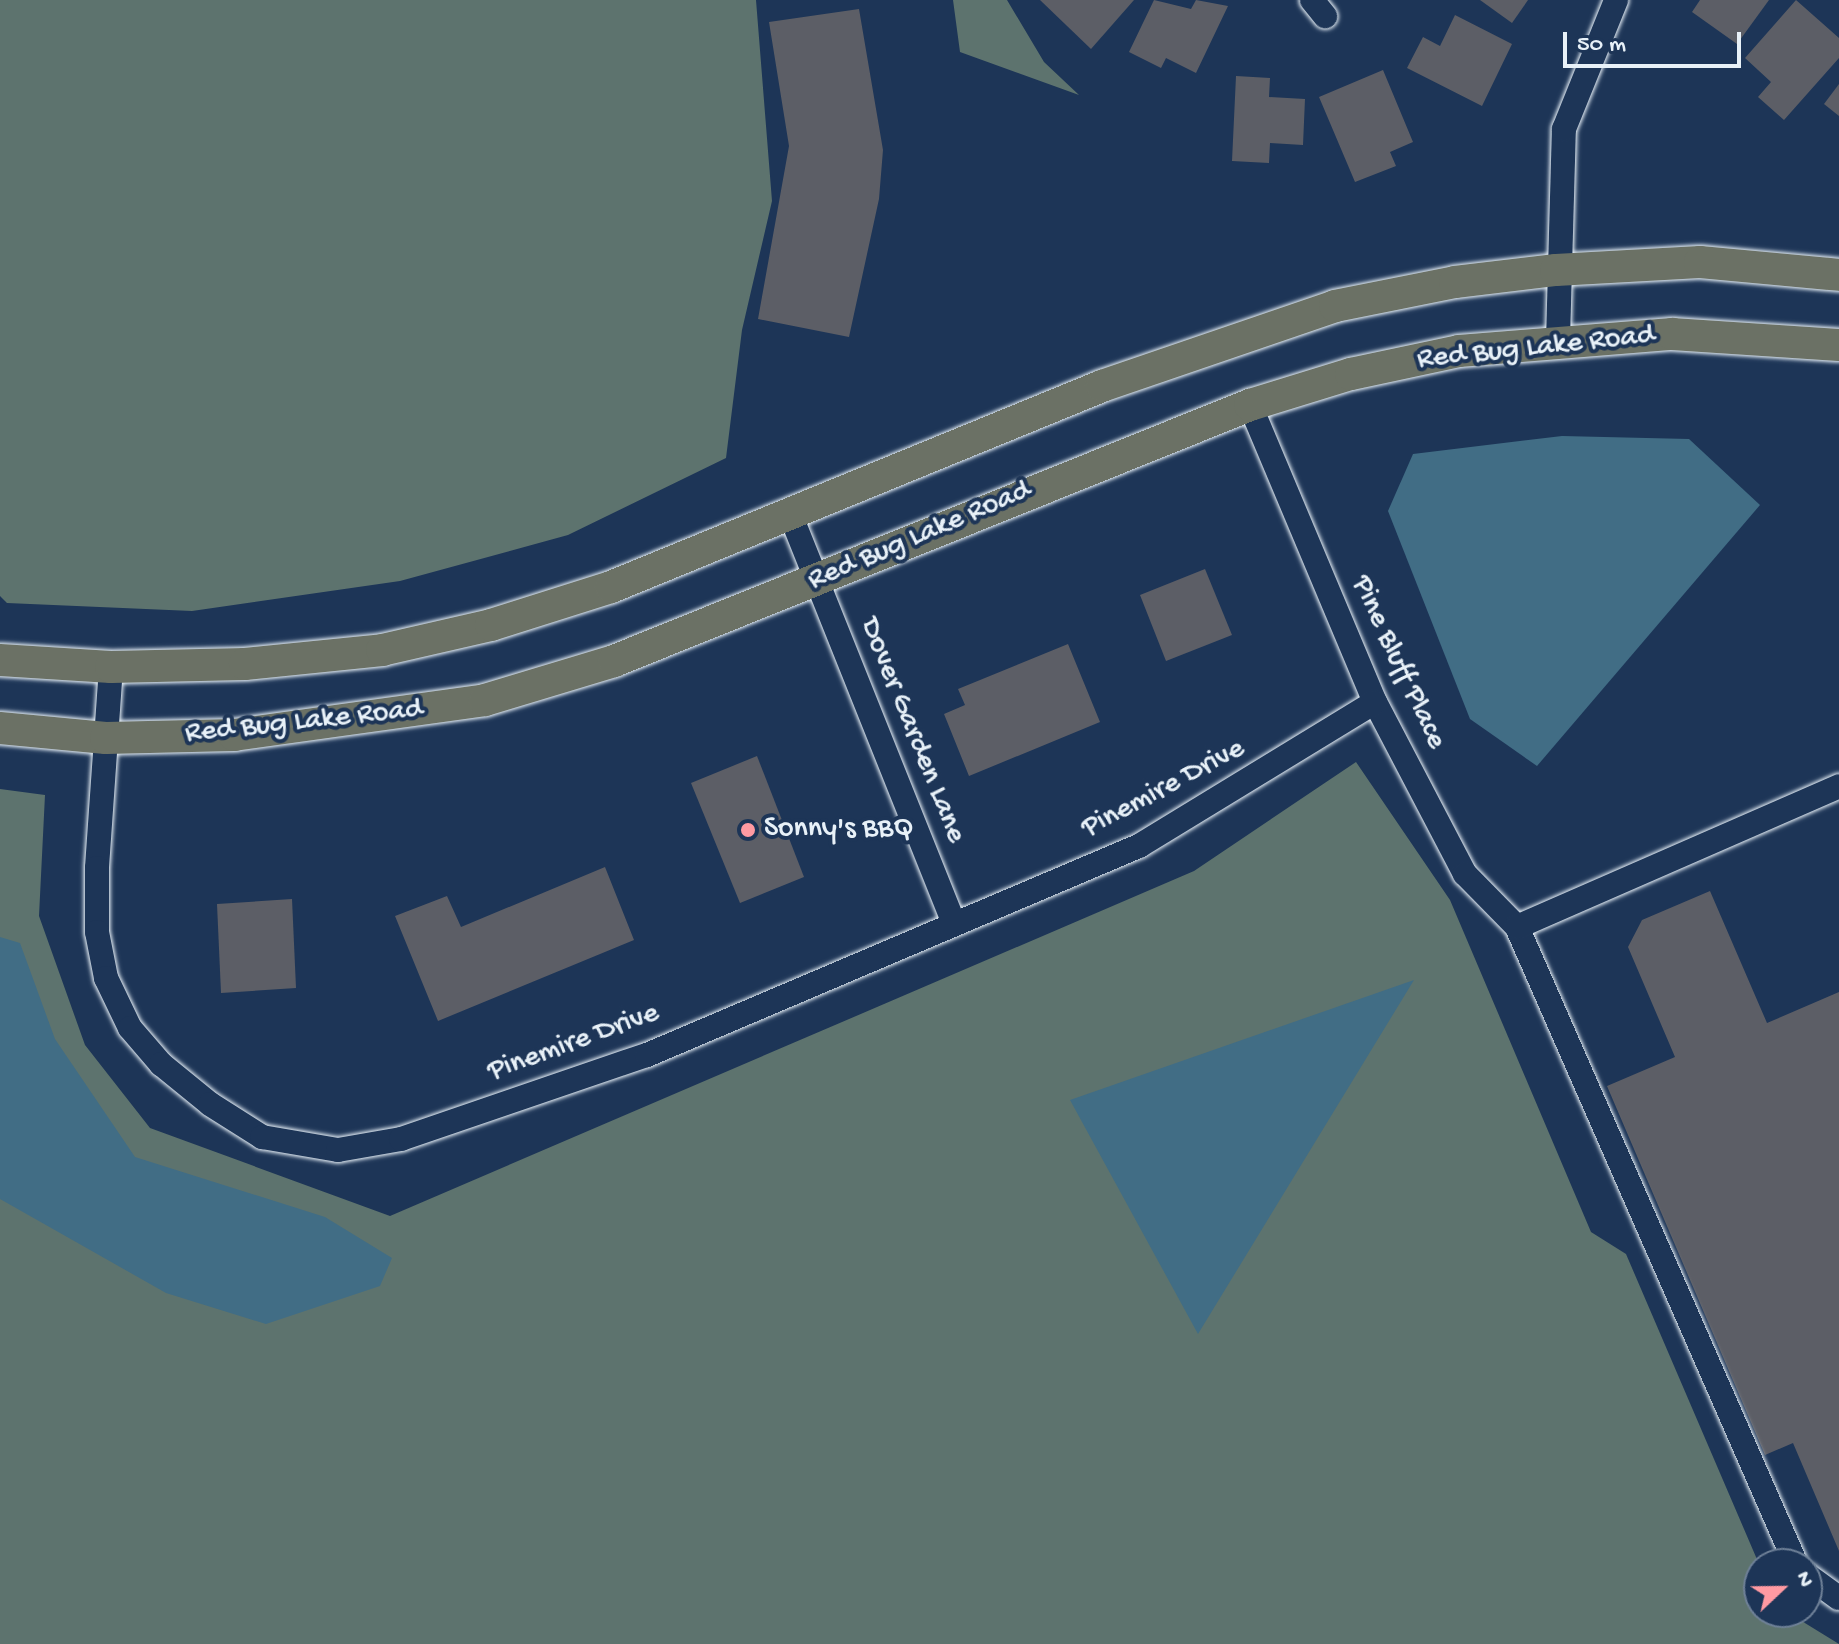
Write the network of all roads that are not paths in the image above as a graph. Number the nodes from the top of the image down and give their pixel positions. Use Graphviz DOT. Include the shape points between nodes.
graph roads {
  1 [pos="1616,0"];
  2 [pos="1556,270"];
  3 [pos="1839,275"];
  4 [pos="1558,340"];
  5 [pos="1839,345"];
  6 [pos="1250,405"];
  7 [pos="791,516"];
  8 [pos="817,581"];
  9 [pos="0,660"];
  10 [pos="111,667"];
  11 [pos="1375,702"];
  12 [pos="0,728"];
  13 [pos="106,738"];
  14 [pos="1839,786"];
  15 [pos="954,924"];
  16 [pos="1517,927"];
  17 [pos="1789,1548"];
  1 -- 2 [label="street" via="1564,129"];
  2 -- 3 [label="main road" via="1700,262"];
  2 -- 4 [label="street"];
  2 -- 7 [label="main road" via="1335,306 1225,341"];
  4 -- 5 [label="main road, Red Bug Lake Road" via="1672,334"];
  4 -- 6 [label="main road, Red Bug Lake Road" via="1382,367"];
  6 -- 8 [label="main road, Red Bug Lake Road"];
  6 -- 11 [label="street, Pine Bluff Place"];
  7 -- 8 [label="street, Dover Garden Lane"];
  7 -- 10 [label="main road" via="611,587 398,647 245,664"];
  8 -- 13 [label="main road, Red Bug Lake Road" via="614,661 485,700 234,735"];
  8 -- 15 [label="street, Dover Garden Lane"];
  9 -- 10 [label="main road"];
  10 -- 13 [label="street, Pinemire Drive"];
  11 -- 15 [label="street, Pinemire Drive" via="1139,846"];
  11 -- 16 [label="street, Pine Bluff Place" via="1465,874"];
  12 -- 13 [label="main road, Red Bug Lake Road"];
  13 -- 15 [label="street, Pinemire Drive" via="97,932 106,978 130,1028 161,1064 262,1137 338,1150 401,1139 647,1055"];
  14 -- 16 [label="street"];
  16 -- 17 [label="street"];
}
